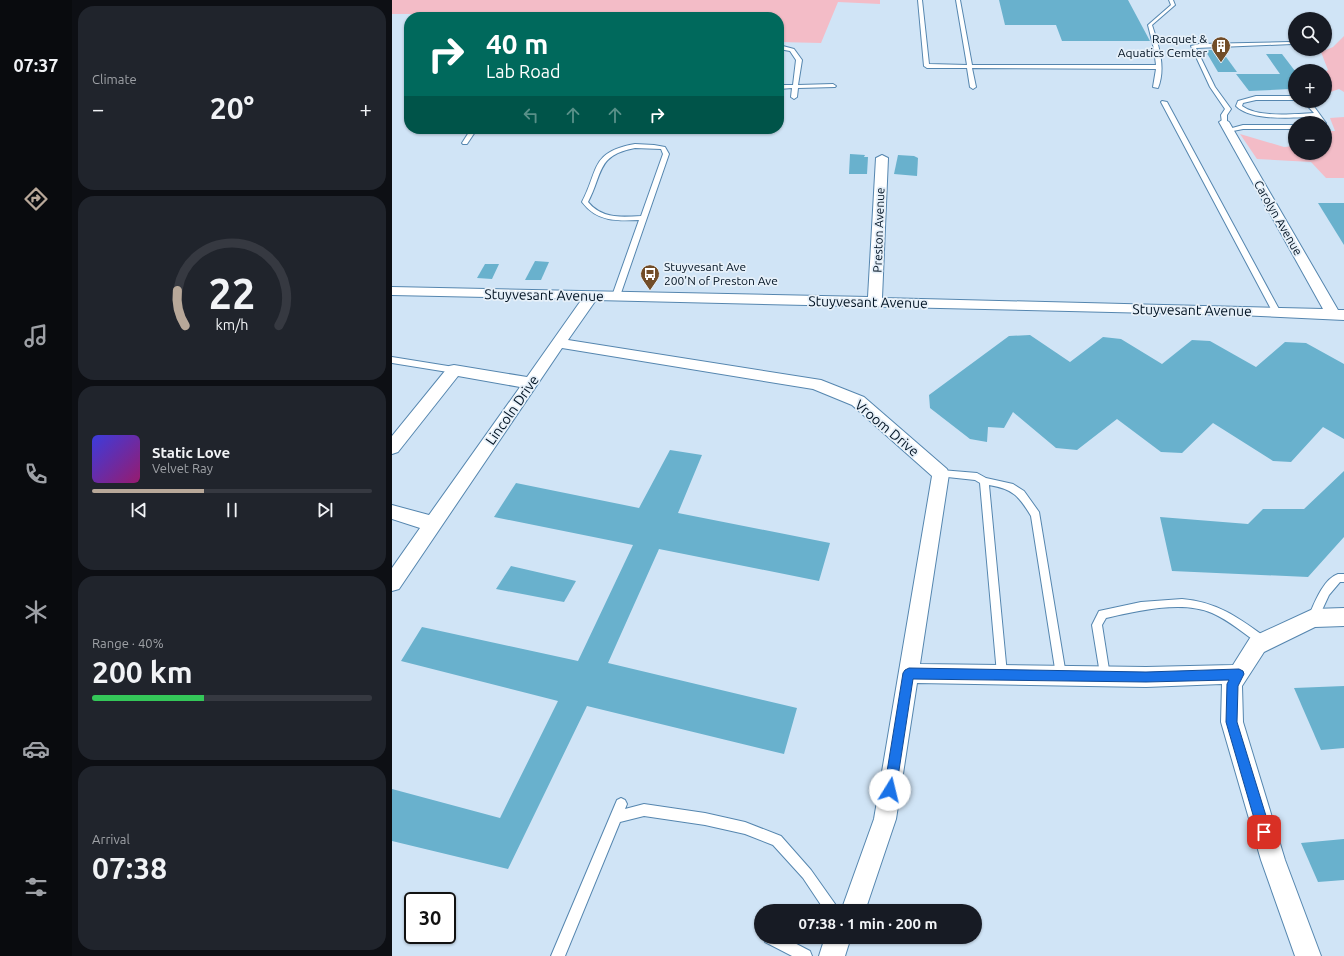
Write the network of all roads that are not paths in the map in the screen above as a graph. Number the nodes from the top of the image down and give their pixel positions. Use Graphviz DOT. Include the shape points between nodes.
graph roads {
  1 [pos="920,0"];
  2 [pos="958,0"];
  3 [pos="1171,0"];
  4 [pos="1288,43"];
  5 [pos="784,48"];
  6 [pos="969,66"];
  7 [pos="1159,67"];
  8 [pos="833,86"];
  9 [pos="784,87"];
  10 [pos="796,87"];
  11 [pos="973,87"];
  12 [pos="1156,87"];
  13 [pos="794,97"];
  14 [pos="1288,98"];
  15 [pos="1164,102"];
  16 [pos="1312,108"];
  17 [pos="1228,109"];
  18 [pos="1241,109"];
  19 [pos="1318,115"];
  20 [pos="1226,126"];
  21 [pos="1288,127"];
  22 [pos="471,134"];
  23 [pos="465,143"];
  24 [pos="882,158"];
  25 [pos="644,218"];
  26 [pos="392,291"];
  27 [pos="591,296"];
  28 [pos="616,296"];
  29 [pos="875,302"];
  30 [pos="1276,311"];
  31 [pos="1338,315"];
  32 [pos="559,343"];
  33 [pos="392,360"];
  34 [pos="454,370"];
  35 [pos="531,382"];
  36 [pos="392,448"];
  37 [pos="941,474"];
  38 [pos="984,481"];
  39 [pos="392,512"];
  40 [pos="433,524"];
  41 [pos="1344,578"];
  42 [pos="392,583"];
  43 [pos="1344,617"];
  44 [pos="1313,618"];
  45 [pos="1264,642"];
  46 [pos="909,673"];
  47 [pos="1002,674"];
  48 [pos="1239,674"];
  49 [pos="1061,675"];
  50 [pos="1105,676"];
  51 [pos="621,804"];
  52 [pos="616,817"];
  53 [pos="828,904"];
  54 [pos="855,904"];
  55 [pos="783,944"];
  56 [pos="836,944"];
  57 [pos="558,956"];
  58 [pos="805,956"];
  59 [pos="832,956"];
  60 [pos="1308,956"];
  1 -- 6 [label="lane" via="927,66"];
  2 -- 6 [label="lane"];
  3 -- 7 [label="lane" via="1173,5 1150,25 1160,57"];
  4 -- 17 [label="lane" via="1193,47 1217,97"];
  5 -- 10 [label="lane" via="792,50 799,60"];
  6 -- 7 [label="lane"];
  6 -- 11 [label="lane"];
  7 -- 12 [label="lane"];
  8 -- 10 [label="lane"];
  9 -- 10 [label="lane"];
  10 -- 13 [label="lane"];
  14 -- 18 [label="lane" via="1247,99 1240,102"];
  15 -- 30 [label="lane"];
  16 -- 19 [label="lane"];
  17 -- 18 [label="lane"];
  17 -- 20 [label="lane" via="1224,115"];
  18 -- 19 [label="lane" via="1258,114"];
  20 -- 21 [label="lane"];
  20 -- 31 [label="street, Carolyn Avenue"];
  22 -- 23 [label="lane"];
  24 -- 29 [label="street, Preston Avenue"];
  25 -- 25 [label="lane" via="666,154 663,148 635,145 608,155 601,162 585,202 597,215"];
  25 -- 28 [label="lane"];
  26 -- 27 [label="street, Stuyvesant Avenue"];
  27 -- 28 [label="street, Stuyvesant Avenue"];
  27 -- 32 [label="street, Lincoln Drive"];
  28 -- 29 [label="street, Stuyvesant Avenue"];
  29 -- 30 [label="street, Stuyvesant Avenue" via="1133,310"];
  30 -- 31 [label="street, Stuyvesant Avenue"];
  32 -- 35 [label="street, Lincoln Drive"];
  32 -- 37 [label="street, Vroom Drive" via="816,384 858,401"];
  33 -- 34 [label="lane"];
  34 -- 35 [label="street"];
  34 -- 36 [label="street"];
  35 -- 40 [label="street, Lincoln Drive"];
  37 -- 38 [label="lane" via="977,477"];
  37 -- 46 [label="street"];
  38 -- 47 [label="lane"];
  38 -- 49 [label="lane" via="1007,485 1022,493 1036,515"];
  39 -- 40 [label="street"];
  40 -- 42 [label="street, Lincoln Drive"];
  41 -- 44 [label="lane" via="1338,578 1325,592"];
  43 -- 44 [label="street"];
  44 -- 45 [label="street"];
  45 -- 48 [label="street" via="1257,646"];
  45 -- 50 [label="lane" via="1208,607 1189,603 1130,608 1103,614 1097,625"];
  46 -- 47 [label="street"];
  46 -- 54 [label="street" via="885,819"];
  47 -- 49 [label="street"];
  48 -- 50 [label="street"];
  48 -- 60 [label="street" via="1232,684 1232,722 1273,860"];
  49 -- 50 [label="street"];
  51 -- 52 [label="lane"];
  52 -- 53 [label="lane" via="644,810 745,828 776,840 807,874"];
  52 -- 57 [label="lane"];
  55 -- 58 [label="lane"];
  56 -- 59 [label="street"];
}
